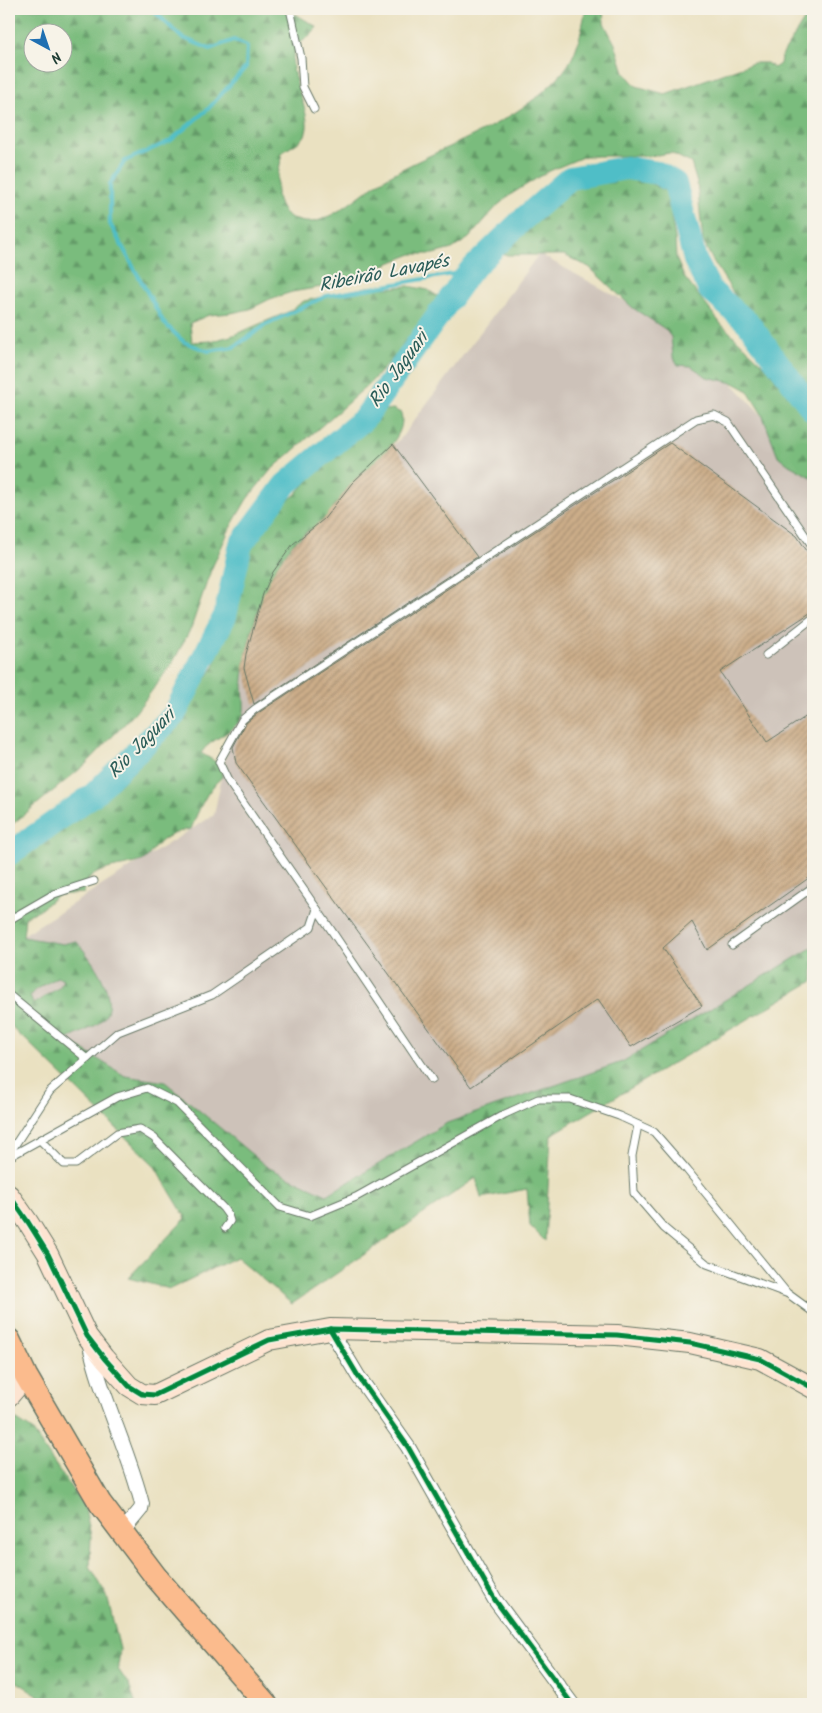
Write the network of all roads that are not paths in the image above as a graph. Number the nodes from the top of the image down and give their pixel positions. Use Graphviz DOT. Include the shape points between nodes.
graph roads {
  1 [pos="290,9"];
  2 [pos="314,109"];
  3 [pos="813,547"];
  4 [pos="813,618"];
  5 [pos="766,655"];
  6 [pos="94,881"];
  7 [pos="813,887"];
  8 [pos="317,909"];
  9 [pos="9,920"];
  10 [pos="732,945"];
  11 [pos="9,995"];
  12 [pos="87,1059"];
  13 [pos="432,1080"];
  14 [pos="638,1125"];
  15 [pos="40,1140"];
  16 [pos="9,1155"];
  17 [pos="9,1196"];
  18 [pos="225,1228"];
  19 [pos="787,1293"];
  20 [pos="813,1312"];
  21 [pos="330,1329"];
  22 [pos="87,1336"];
  23 [pos="9,1340"];
  24 [pos="26,1376"];
  25 [pos="813,1388"];
  26 [pos="9,1396"];
  27 [pos="122,1532"];
  28 [pos="266,1704"];
  29 [pos="572,1704"];
  1 -- 2 [label="lane" via="301,58 303,87"];
  3 -- 8 [label="lane" via="728,422 714,415 696,419 255,709 242,720 219,762 228,781"];
  4 -- 5 [label="lane"];
  6 -- 9 [label="lane" via="54,894"];
  7 -- 10 [label="lane"];
  8 -- 12 [label="lane" via="310,928 212,995 118,1032"];
  8 -- 13 [label="lane"];
  11 -- 12 [label="lane"];
  12 -- 16 [label="lane" via="50,1091"];
  14 -- 15 [label="lane" via="570,1099 538,1099 356,1197 310,1216 280,1207 177,1103 147,1088 117,1097"];
  14 -- 19 [label="lane" via="654,1132"];
  14 -- 19 [label="lane" via="632,1156 634,1193 658,1221 707,1264"];
  15 -- 16 [label="lane"];
  15 -- 18 [label="lane" via="64,1164 76,1164 117,1133 140,1129 154,1138 223,1208 230,1221"];
  17 -- 22 [label="street" via="48,1254"];
  19 -- 20 [label="lane"];
  21 -- 22 [label="street" via="269,1340 155,1395 142,1394 129,1386"];
  21 -- 25 [label="street" via="617,1335 690,1343 760,1359"];
  21 -- 29 [label="street" via="358,1376 408,1447 495,1600"];
  22 -- 27 [label="street" via="142,1504"];
  23 -- 24 [label="main road"];
  24 -- 26 [label="street"];
  24 -- 27 [label="main road" via="100,1503"];
  27 -- 28 [label="main road" via="162,1585"];
}
